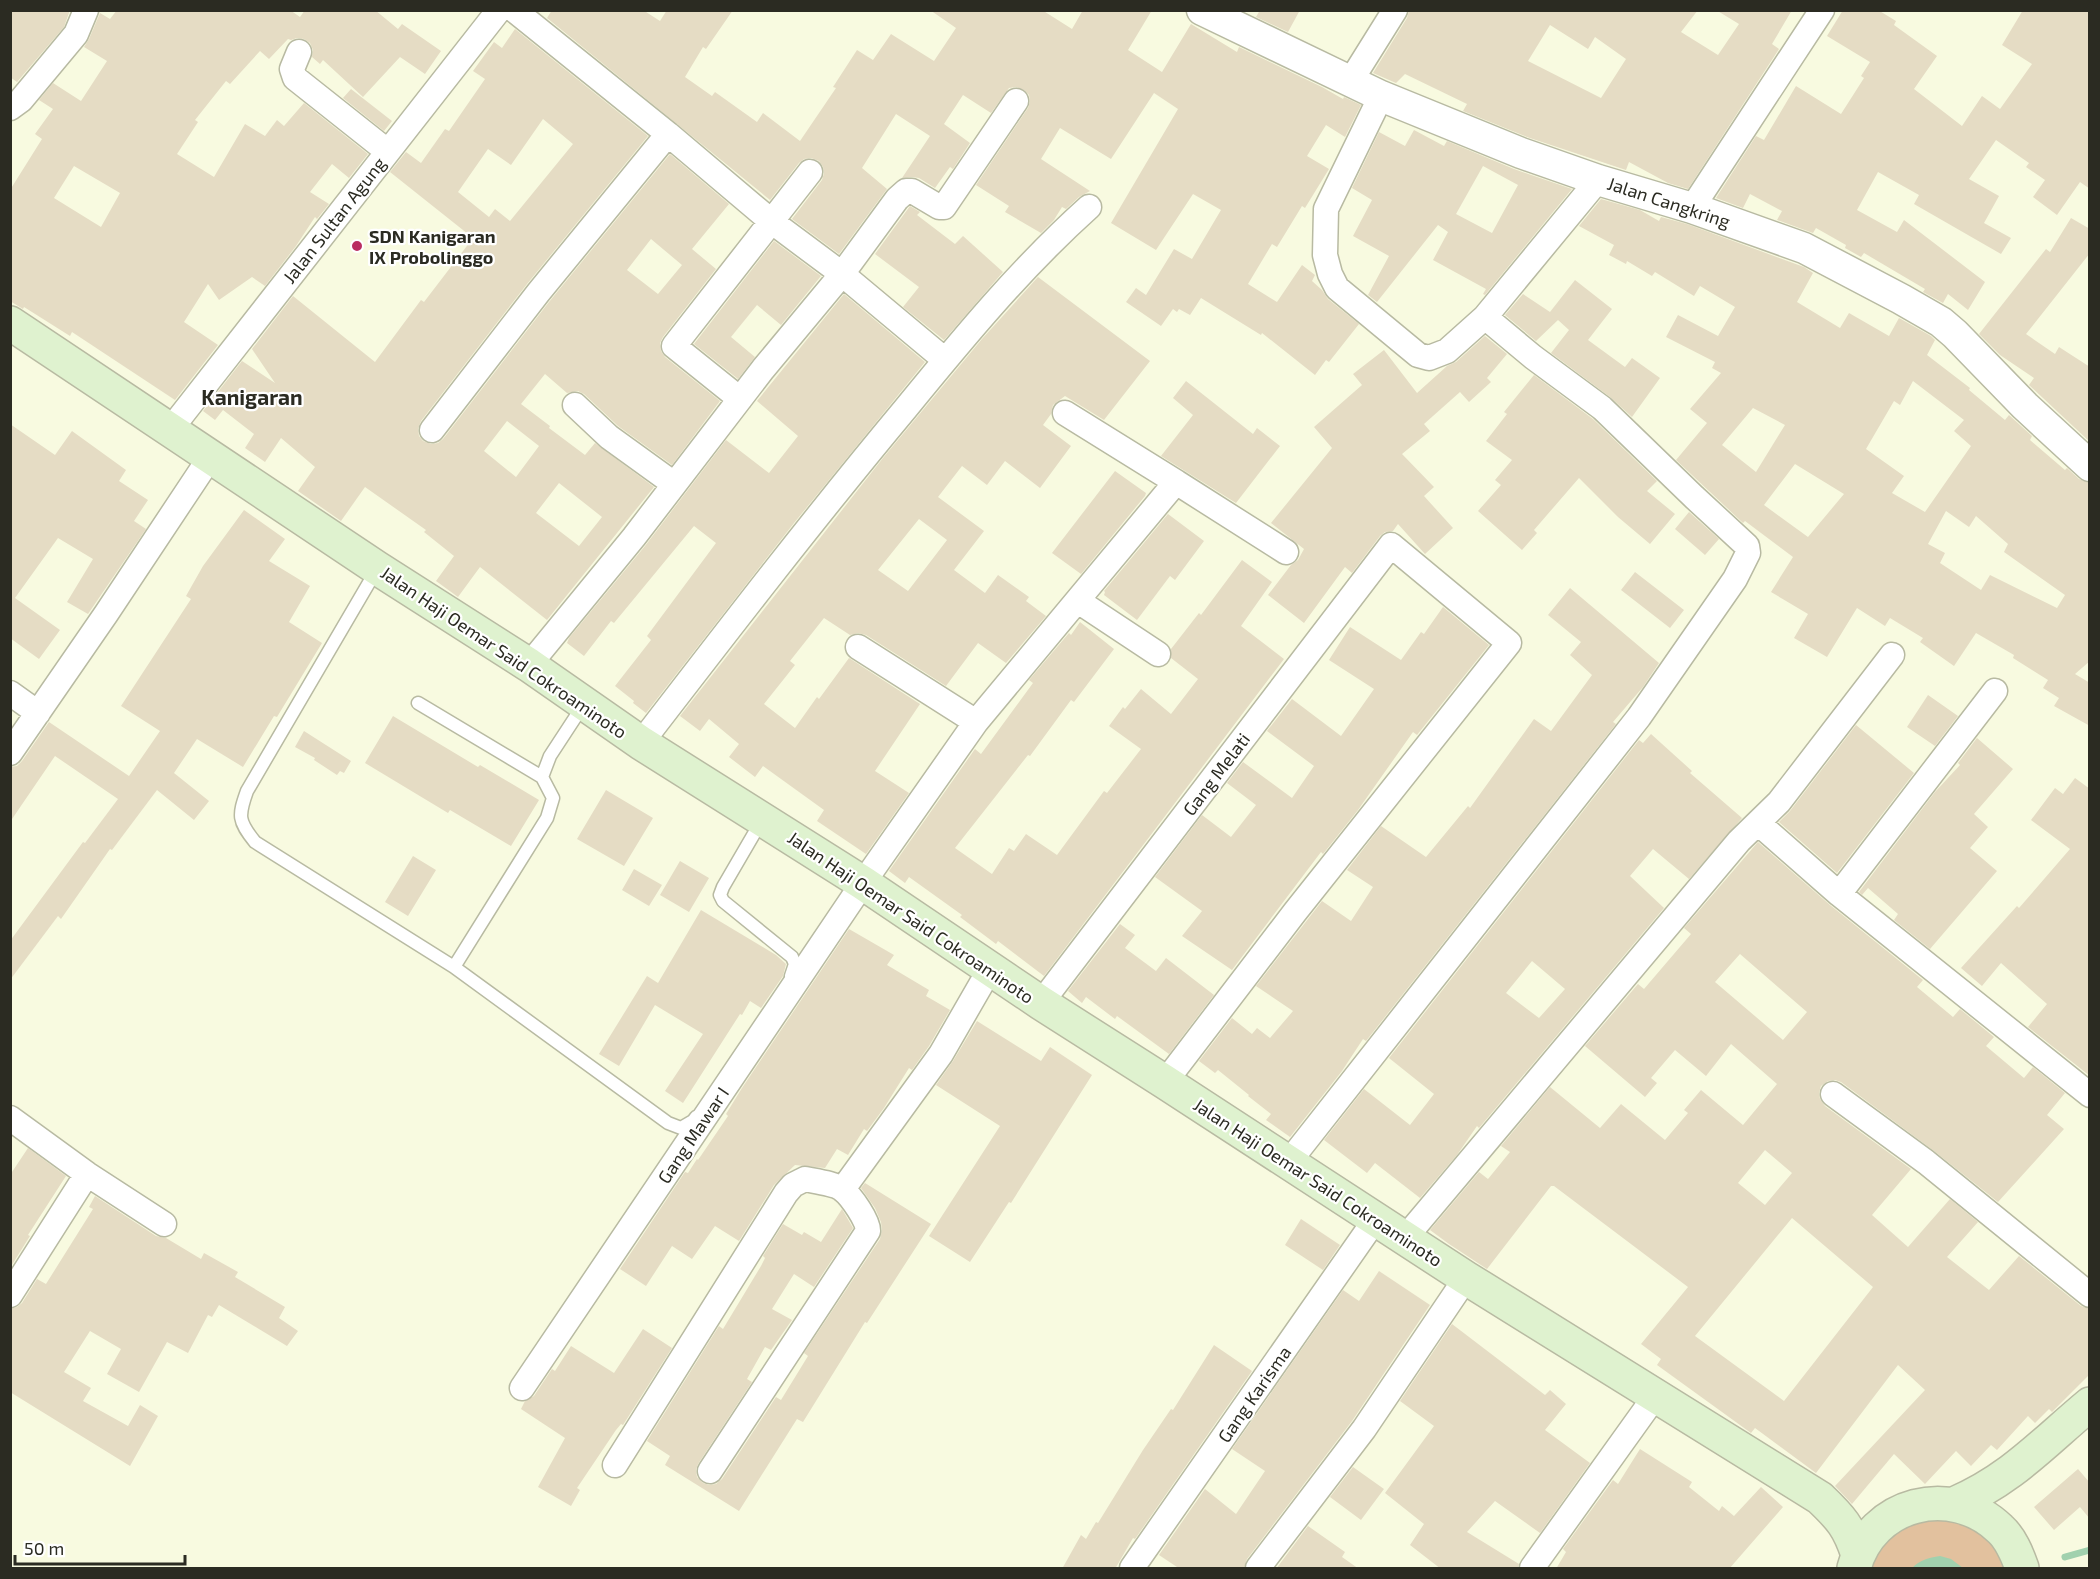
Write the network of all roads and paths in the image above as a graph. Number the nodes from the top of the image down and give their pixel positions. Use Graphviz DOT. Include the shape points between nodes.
graph roads {
  1 [pos="86,10"];
  2 [pos="499,10"];
  3 [pos="514,10"];
  4 [pos="1202,10"];
  5 [pos="1395,10"];
  6 [pos="1822,10"];
  7 [pos="299,52"];
  8 [pos="1350,82"];
  9 [pos="1381,96"];
  10 [pos="1016,101"];
  11 [pos="10,108"];
  12 [pos="668,134"];
  13 [pos="387,152"];
  14 [pos="810,172"];
  15 [pos="1599,180"];
  16 [pos="1089,207"];
  17 [pos="1692,208"];
  18 [pos="771,221"];
  19 [pos="842,274"];
  20 [pos="1485,317"];
  21 [pos="10,323"];
  22 [pos="945,360"];
  23 [pos="740,399"];
  24 [pos="575,405"];
  25 [pos="1065,413"];
  26 [pos="170,430"];
  27 [pos="432,430"];
  28 [pos="211,456"];
  29 [pos="2090,466"];
  30 [pos="1176,482"];
  31 [pos="674,484"];
  32 [pos="1286,552"];
  33 [pos="377,568"];
  34 [pos="1078,601"];
  35 [pos="858,647"];
  36 [pos="1158,654"];
  37 [pos="1892,655"];
  38 [pos="529,665"];
  39 [pos="1995,690"];
  40 [pos="10,693"];
  41 [pos="418,703"];
  42 [pos="584,704"];
  43 [pos="38,713"];
  44 [pos="976,722"];
  45 [pos="641,743"];
  46 [pos="10,753"];
  47 [pos="542,777"];
  48 [pos="762,819"];
  49 [pos="1758,823"];
  50 [pos="863,883"];
  51 [pos="1839,894"];
  52 [pos="454,967"];
  53 [pos="990,969"];
  54 [pos="1041,1003"];
  55 [pos="1166,1082"];
  56 [pos="1833,1094"];
  57 [pos="2090,1095"];
  58 [pos="15,1128"];
  59 [pos="1288,1163"];
  60 [pos="87,1174"];
  61 [pos="843,1189"];
  62 [pos="1375,1220"];
  63 [pos="164,1224"];
  64 [pos="1405,1238"];
  65 [pos="1466,1278"];
  66 [pos="10,1295"];
  67 [pos="2090,1295"];
  68 [pos="522,1388"];
  69 [pos="1656,1395"];
  70 [pos="2090,1404"];
  71 [pos="615,1465"];
  72 [pos="2020,1465"];
  73 [pos="710,1471"];
  74 [pos="1820,1498"];
  75 [pos="1953,1504"];
  76 [pos="1899,1512"];
  77 [pos="2001,1529"];
  78 [pos="1856,1562"];
  79 [pos="1132,1569"];
  80 [pos="1258,1569"];
  81 [pos="1532,1569"];
  82 [pos="2022,1569"];
  1 -- 11 [label="street" via="76,34"];
  2 -- 13 [label="street, Jalan Sultan Agung"];
  3 -- 12 [label="street"];
  4 -- 8 [label="street, Jalan Cangkring"];
  5 -- 8 [label="street"];
  6 -- 17 [label="street"];
  7 -- 13 [label="street" via="292,69 294,78"];
  8 -- 9 [label="street, Jalan Cangkring"];
  9 -- 15 [label="street, Jalan Cangkring"];
  9 -- 20 [label="street" via="1326,209 1325,255 1330,274 1337,288 1418,356 1429,358 1447,351"];
  10 -- 19 [label="street" via="944,207 906,191"];
  12 -- 18 [label="street"];
  12 -- 27 [label="street"];
  13 -- 26 [label="street, Jalan Sultan Agung"];
  14 -- 18 [label="street"];
  15 -- 17 [label="street, Jalan Cangkring"];
  15 -- 20 [label="street"];
  16 -- 22 [label="street" via="1014,279"];
  17 -- 29 [label="street, Jalan Cangkring" via="1804,248 1941,322"];
  18 -- 19 [label="street"];
  18 -- 23 [label="street" via="674,346"];
  19 -- 22 [label="street"];
  19 -- 23 [label="street"];
  20 -- 59 [label="street" via="1602,408 1747,546 1748,554 1735,579 1639,717"];
  21 -- 26 [label="main road, Jalan Haji Oemar Said Cokroaminoto"];
  22 -- 45 [label="street" via="836,492"];
  23 -- 31 [label="street"];
  24 -- 31 [label="street" via="609,437"];
  25 -- 30 [label="street"];
  26 -- 28 [label="main road, Jalan Haji Oemar Said Cokroaminoto"];
  28 -- 33 [label="main road, Jalan Haji Oemar Said Cokroaminoto"];
  28 -- 43 [label="street"];
  30 -- 32 [label="street"];
  30 -- 34 [label="street, Gang Mawar I"];
  31 -- 38 [label="street"];
  33 -- 38 [label="main road, Jalan Haji Oemar Said Cokroaminoto"];
  33 -- 52 [label="lane" via="248,791 240,813 243,827 255,842"];
  34 -- 36 [label="street"];
  34 -- 44 [label="street, Gang Mawar I"];
  35 -- 44 [label="street"];
  37 -- 49 [label="street" via="1779,802"];
  38 -- 42 [label="main road, Jalan Haji Oemar Said Cokroaminoto"];
  39 -- 51 [label="street"];
  40 -- 43 [label="street"];
  41 -- 47 [label="lane"];
  42 -- 45 [label="main road, Jalan Haji Oemar Said Cokroaminoto"];
  42 -- 47 [label="lane" via="550,756"];
  43 -- 46 [label="street"];
  44 -- 50 [label="street, Gang Mawar I"];
  45 -- 48 [label="main road, Jalan Haji Oemar Said Cokroaminoto"];
  47 -- 52 [label="lane" via="553,798 547,818"];
  48 -- 50 [label="main road, Jalan Haji Oemar Said Cokroaminoto"];
  48 -- 52 [label="lane" via="720,895 792,957 794,970 693,1122 681,1128 668,1123"];
  49 -- 51 [label="street"];
  49 -- 64 [label="street"];
  50 -- 53 [label="main road, Jalan Haji Oemar Said Cokroaminoto"];
  50 -- 68 [label="street, Gang Mawar I"];
  51 -- 57 [label="street"];
  53 -- 54 [label="main road, Jalan Haji Oemar Said Cokroaminoto"];
  53 -- 61 [label="street" via="941,1054"];
  54 -- 55 [label="main road, Jalan Haji Oemar Said Cokroaminoto"];
  54 -- 55 [label="street, Gang Melati" via="1391,545 1509,643 1295,912"];
  55 -- 59 [label="main road, Jalan Haji Oemar Said Cokroaminoto"];
  56 -- 67 [label="street" via="1926,1162"];
  58 -- 60 [label="street"];
  59 -- 62 [label="main road, Jalan Haji Oemar Said Cokroaminoto"];
  60 -- 63 [label="street"];
  60 -- 66 [label="street"];
  61 -- 71 [label="street" via="805,1179 786,1193"];
  61 -- 73 [label="street" via="865,1218 868,1232"];
  62 -- 64 [label="main road, Jalan Haji Oemar Said Cokroaminoto"];
  62 -- 79 [label="street, Gang Karisma"];
  64 -- 65 [label="main road, Jalan Haji Oemar Said Cokroaminoto"];
  65 -- 69 [label="main road, Jalan Haji Oemar Said Cokroaminoto"];
  65 -- 80 [label="street" via="1364,1429"];
  69 -- 74 [label="main road, Jalan Haji Oemar Said Cokroaminoto"];
  69 -- 81 [label="street"];
  70 -- 72 [label="main road"];
  72 -- 75 [label="main road" via="1994,1484"];
  72 -- 77 [label="main road" via="2008,1488"];
  74 -- 76 [label="main road" via="1873,1512"];
  74 -- 78 [label="main road" via="1851,1532"];
  75 -- 76 [label="main road" via="1926,1503"];
  75 -- 77 [label="main road" via="1980,1513"];
  76 -- 78 [label="main road" via="1874,1530"];
  77 -- 82 [label="main road"];
}
